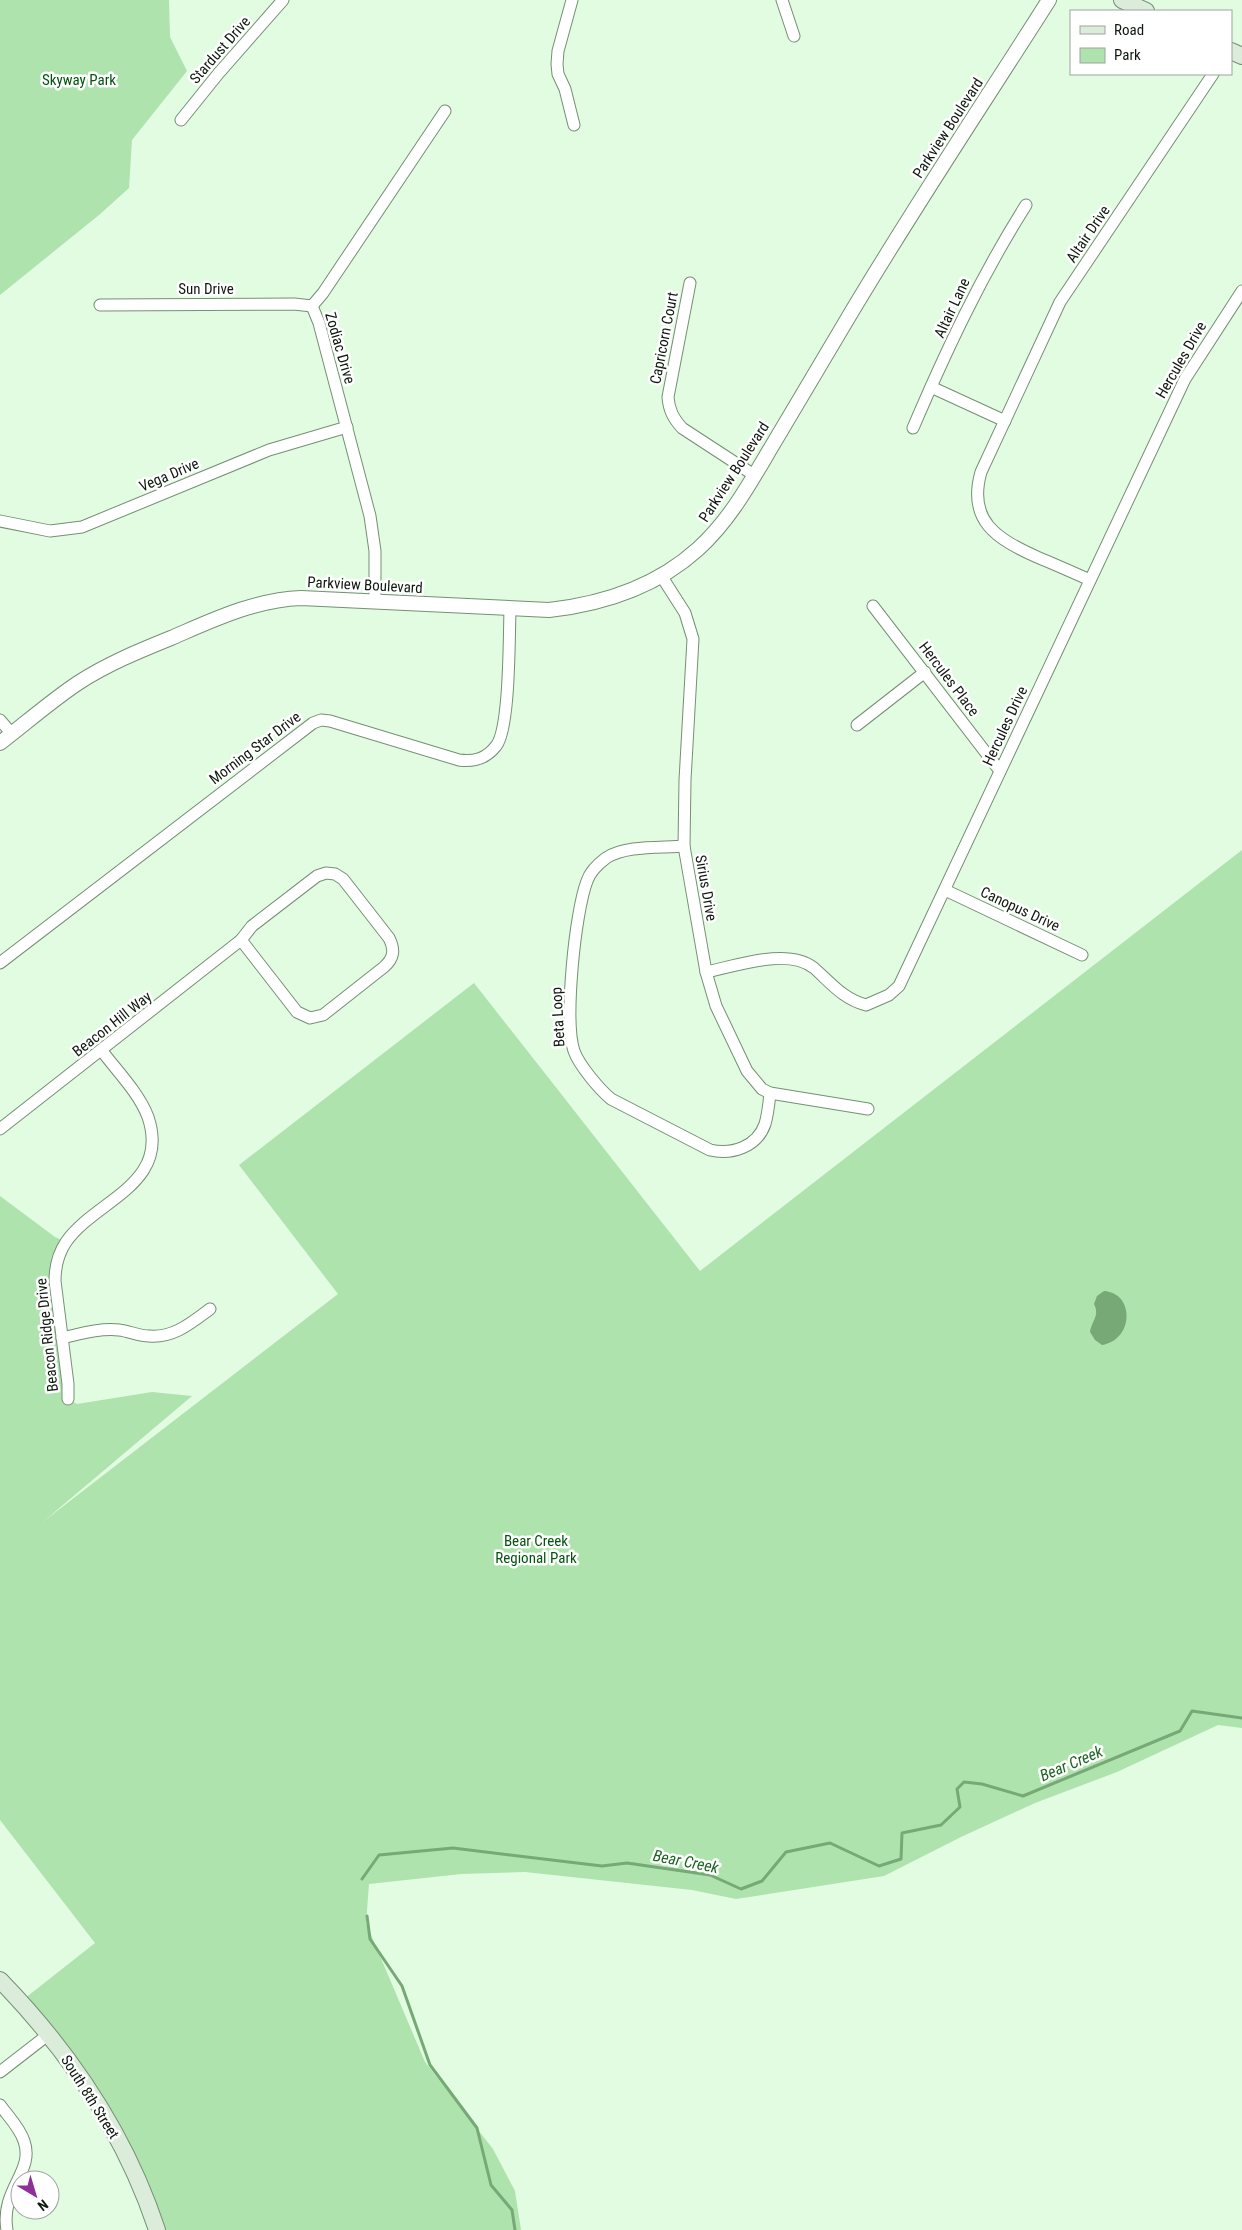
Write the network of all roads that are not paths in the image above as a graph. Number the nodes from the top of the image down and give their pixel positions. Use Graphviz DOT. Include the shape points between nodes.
graph roads {
  1 [pos="283,0"];
  2 [pos="572,0"];
  3 [pos="782,0"];
  4 [pos="1049,0"];
  5 [pos="1122,0"];
  6 [pos="1144,10"];
  7 [pos="794,36"];
  8 [pos="1212,75"];
  9 [pos="445,111"];
  10 [pos="181,120"];
  11 [pos="574,126"];
  12 [pos="1026,205"];
  13 [pos="690,283"];
  14 [pos="1242,291"];
  15 [pos="100,305"];
  16 [pos="312,306"];
  17 [pos="931,387"];
  18 [pos="1005,421"];
  19 [pos="347,427"];
  20 [pos="913,428"];
  21 [pos="754,475"];
  22 [pos="0,521"];
  23 [pos="662,577"];
  24 [pos="1090,580"];
  25 [pos="375,600"];
  26 [pos="874,606"];
  27 [pos="510,610"];
  28 [pos="925,672"];
  29 [pos="0,720"];
  30 [pos="856,725"];
  31 [pos="12,734"];
  32 [pos="0,743"];
  33 [pos="1000,771"];
  34 [pos="684,846"];
  35 [pos="945,890"];
  36 [pos="241,940"];
  37 [pos="1082,955"];
  38 [pos="0,964"];
  39 [pos="706,972"];
  40 [pos="102,1051"];
  41 [pos="770,1093"];
  42 [pos="868,1109"];
  43 [pos="0,1129"];
  44 [pos="210,1309"];
  45 [pos="62,1338"];
  46 [pos="68,1399"];
  47 [pos="0,1980"];
  48 [pos="49,2034"];
  49 [pos="0,2072"];
  50 [pos="0,2105"];
  51 [pos="7,2230"];
  52 [pos="156,2230"];
  1 -- 10 [label="street, Stardust Drive"];
  2 -- 11 [label="street" via="557,64"];
  3 -- 7 [label="street"];
  4 -- 21 [label="street, Parkview Boulevard" via="855,307"];
  5 -- 6 [label="main road"];
  8 -- 18 [label="street, Altair Drive" via="1060,302"];
  9 -- 16 [label="street, Zodiac Drive"];
  12 -- 17 [label="street, Altair Lane" via="981,280"];
  13 -- 21 [label="street, Capricorn Court" via="668,396 669,408 682,428"];
  14 -- 24 [label="street, Hercules Drive" via="1184,379"];
  15 -- 16 [label="street, Sun Drive"];
  16 -- 19 [label="street, Zodiac Drive"];
  17 -- 18 [label="street"];
  17 -- 20 [label="street, Altair Lane"];
  18 -- 24 [label="street, Altair Drive" via="977,484 977,501 987,525 1013,546"];
  19 -- 22 [label="street, Vega Drive" via="269,450 82,527 50,531"];
  19 -- 25 [label="street, Zodiac Drive" via="373,532"];
  21 -- 23 [label="street, Parkview Boulevard" via="712,536"];
  23 -- 27 [label="street, Parkview Boulevard" via="574,608"];
  23 -- 34 [label="street, Sirius Drive" via="685,614 693,639"];
  24 -- 33 [label="street, Hercules Drive"];
  25 -- 27 [label="street, Parkview Boulevard"];
  25 -- 31 [label="street, Parkview Boulevard" via="279,599 235,610 98,671"];
  26 -- 28 [label="street, Hercules Place"];
  27 -- 38 [label="street, Morning Star Drive" via="504,726 497,745 490,753 480,759 459,760 330,721 313,723"];
  28 -- 30 [label="street"];
  28 -- 33 [label="street, Hercules Place"];
  29 -- 31 [label="street"];
  31 -- 32 [label="street, Parkview Boulevard"];
  33 -- 35 [label="street, Hercules Drive"];
  34 -- 39 [label="street, Sirius Drive"];
  34 -- 41 [label="street, Beta Loop" via="623,851 605,858 590,874 572,966 574,1052 603,1093 611,1099 710,1150 722,1153 734,1151 760,1134"];
  35 -- 37 [label="street, Canopus Drive"];
  35 -- 39 [label="street, Hercules Drive" via="899,986 879,1001 866,1005 855,1002 812,967 791,958"];
  36 -- 36 [label="street, Beacon Hill Way" via="252,926 317,876 326,873 343,879 394,946 390,962 323,1015 310,1018 297,1012"];
  36 -- 40 [label="street, Beacon Hill Way"];
  39 -- 41 [label="street, Sirius Drive" via="716,1006 747,1071 762,1089"];
  40 -- 43 [label="street, Beacon Hill Way"];
  40 -- 45 [label="street, Beacon Ridge Drive" via="142,1104 152,1133 151,1147 134,1185 75,1231 59,1254 55,1282"];
  41 -- 42 [label="street"];
  44 -- 45 [label="street" via="185,1328 160,1336 108,1330"];
  45 -- 46 [label="street, Beacon Ridge Drive"];
  47 -- 48 [label="main road, South 8th Street"];
  48 -- 49 [label="street"];
  48 -- 52 [label="main road, South 8th Street" via="106,2118 136,2178"];
  50 -- 51 [label="street" via="20,2133 26,2154 24,2164 5,2197 3,2209"];
}
